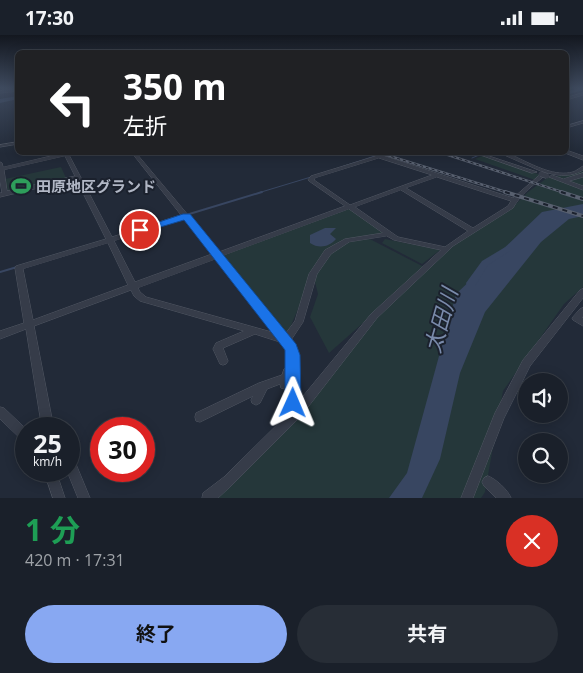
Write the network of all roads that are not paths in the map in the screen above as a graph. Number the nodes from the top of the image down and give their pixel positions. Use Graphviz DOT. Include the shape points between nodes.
graph roads {
  1 [pos="583,121"];
  2 [pos="569,126"];
  3 [pos="15,144"];
  4 [pos="0,146"];
  5 [pos="569,152"];
  6 [pos="57,155"];
  7 [pos="67,155"];
  8 [pos="136,155"];
  9 [pos="382,155"];
  10 [pos="488,155"];
  11 [pos="508,155"];
  12 [pos="379,156"];
  13 [pos="583,158"];
  14 [pos="0,167"];
  15 [pos="583,168"];
  16 [pos="437,175"];
  17 [pos="544,175"];
  18 [pos="583,175"];
  19 [pos="77,177"];
  20 [pos="564,181"];
  21 [pos="583,187"];
  22 [pos="401,188"];
  23 [pos="3,195"];
  24 [pos="514,200"];
  25 [pos="349,207"];
  26 [pos="186,215"];
  27 [pos="472,231"];
  28 [pos="388,233"];
  29 [pos="109,239"];
  30 [pos="446,249"];
  31 [pos="217,255"];
  32 [pos="132,286"];
  33 [pos="583,292"];
  34 [pos="583,311"];
  35 [pos="583,323"];
  36 [pos="28,324"];
  37 [pos="254,331"];
  38 [pos="0,335"];
  39 [pos="286,340"];
  40 [pos="223,361"];
  41 [pos="294,365"];
  42 [pos="263,386"];
  43 [pos="256,400"];
  44 [pos="0,412"];
  45 [pos="297,412"];
  46 [pos="46,417"];
  47 [pos="200,417"];
  48 [pos="15,426"];
  49 [pos="54,482"];
  50 [pos="78,482"];
  51 [pos="488,482"];
  52 [pos="59,498"];
  53 [pos="84,498"];
  54 [pos="208,498"];
  55 [pos="467,498"];
  56 [pos="505,498"];
  1 -- 2 [label="street"];
  3 -- 4 [label="street"];
  5 -- 13 [label="street"];
  6 -- 14 [label="street"];
  7 -- 19 [label="street"];
  8 -- 26 [label="street"];
  9 -- 12 [label="street"];
  10 -- 17 [label="street"];
  11 -- 17 [label="street"];
  12 -- 16 [label="street"];
  12 -- 25 [label="street" via="311,178 312,182"];
  14 -- 23 [label="street"];
  15 -- 17 [label="street" via="559,175"];
  16 -- 22 [label="street"];
  16 -- 24 [label="street"];
  17 -- 20 [label="street"];
  17 -- 24 [label="street"];
  18 -- 20 [label="street"];
  19 -- 23 [label="street"];
  19 -- 29 [label="street"];
  20 -- 21 [label="street"];
  22 -- 25 [label="street"];
  22 -- 27 [label="street"];
  24 -- 27 [label="street" via="511,207"];
  25 -- 28 [label="street"];
  25 -- 31 [label="street"];
  26 -- 29 [label="street"];
  26 -- 31 [label="street"];
  27 -- 30 [label="street"];
  28 -- 30 [label="street" via="396,239"];
  28 -- 39 [label="street" via="347,240 328,252 313,274 299,322"];
  29 -- 32 [label="street"];
  29 -- 36 [label="street" via="19,268"];
  30 -- 45 [label="street" via="374,316"];
  31 -- 32 [label="street"];
  31 -- 39 [label="street"];
  32 -- 36 [label="street"];
  32 -- 37 [label="street" via="144,299"];
  33 -- 55 [label="street" via="526,363 499,417"];
  34 -- 35 [label="street" via="576,318"];
  36 -- 38 [label="street"];
  36 -- 46 [label="street"];
  37 -- 39 [label="street"];
  37 -- 40 [label="street" via="219,346"];
  39 -- 41 [label="street"];
  41 -- 42 [label="street" via="287,372 286,382"];
  41 -- 45 [label="street" via="293,403"];
  42 -- 43 [label="street"];
  42 -- 47 [label="street"];
  44 -- 48 [label="street"];
  45 -- 54 [label="street"];
  49 -- 52 [label="street"];
  50 -- 53 [label="street"];
  51 -- 56 [label="street"];
}
